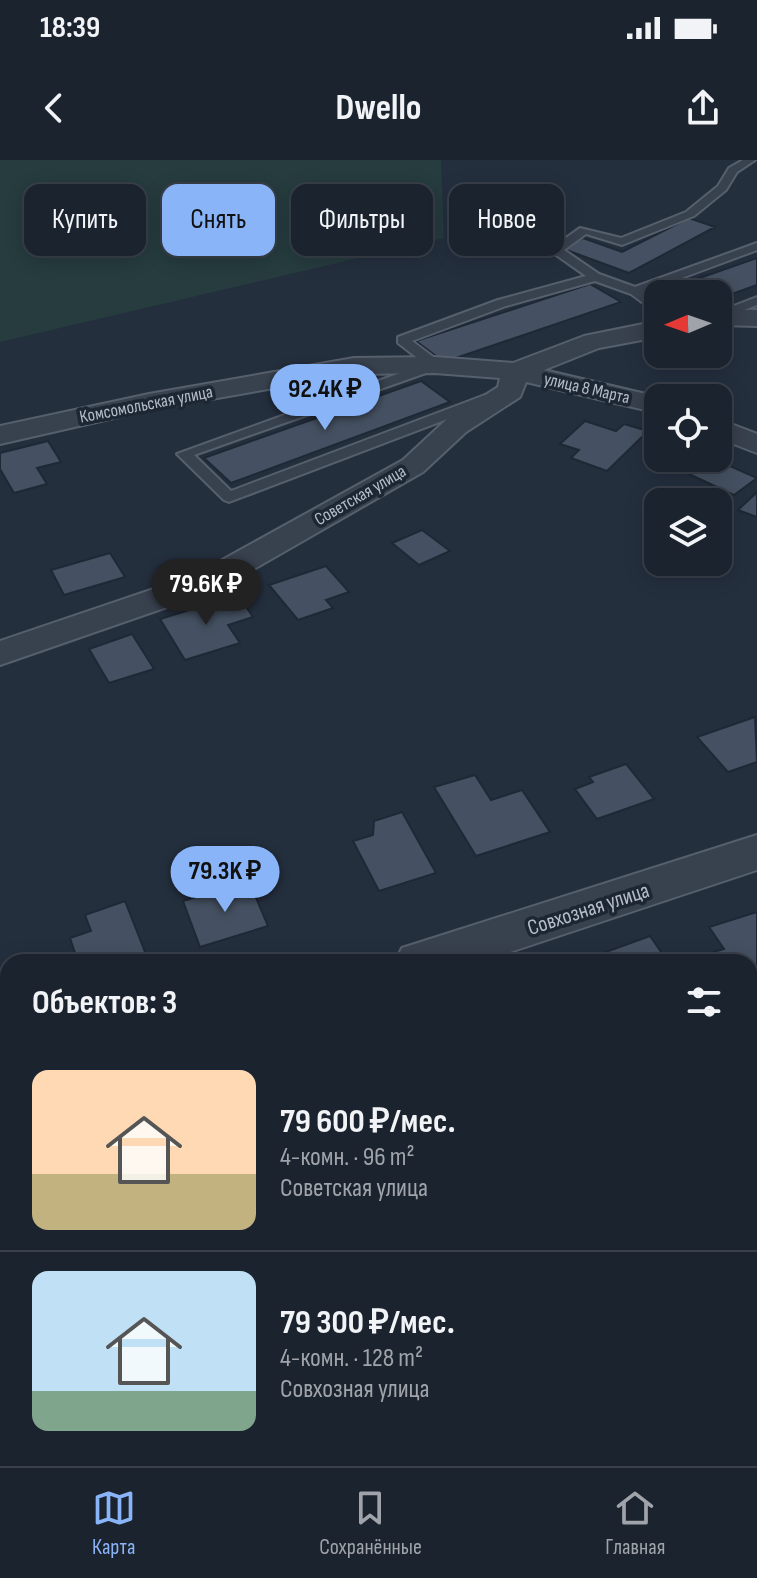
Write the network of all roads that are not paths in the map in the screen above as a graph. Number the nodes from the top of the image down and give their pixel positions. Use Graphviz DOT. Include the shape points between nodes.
graph roads {
  1 [pos="752,163"];
  2 [pos="757,246"];
  3 [pos="595,277"];
  4 [pos="635,291"];
  5 [pos="644,298"];
  6 [pos="757,301"];
  7 [pos="732,311"];
  8 [pos="732,317"];
  9 [pos="757,318"];
  10 [pos="644,332"];
  11 [pos="435,365"];
  12 [pos="513,381"];
  13 [pos="644,403"];
  14 [pos="732,434"];
  15 [pos="0,435"];
  16 [pos="757,444"];
  17 [pos="0,653"];
  18 [pos="757,852"];
  19 [pos="444,954"];
  1 -- 3 [label="lane" via="733,170 722,188 690,214 622,242 584,230 556,250"];
  2 -- 4 [label="lane"];
  3 -- 4 [label="lane"];
  3 -- 11 [label="lane" via="502,303 403,340"];
  4 -- 5 [label="lane"];
  6 -- 7 [label="lane"];
  8 -- 9 [label="street"];
  10 -- 12 [label="street" via="593,341"];
  11 -- 12 [label="street, Комсомольская улица"];
  11 -- 12 [label="lane" via="184,454 229,497"];
  11 -- 15 [label="street, Комсомольская улица" via="354,366"];
  12 -- 13 [label="street, улица 8 Марта"];
  12 -- 17 [label="street, Советская улица" via="413,466 207,582"];
  14 -- 16 [label="street"];
  18 -- 19 [label="street, Совхозная улица"];
}
